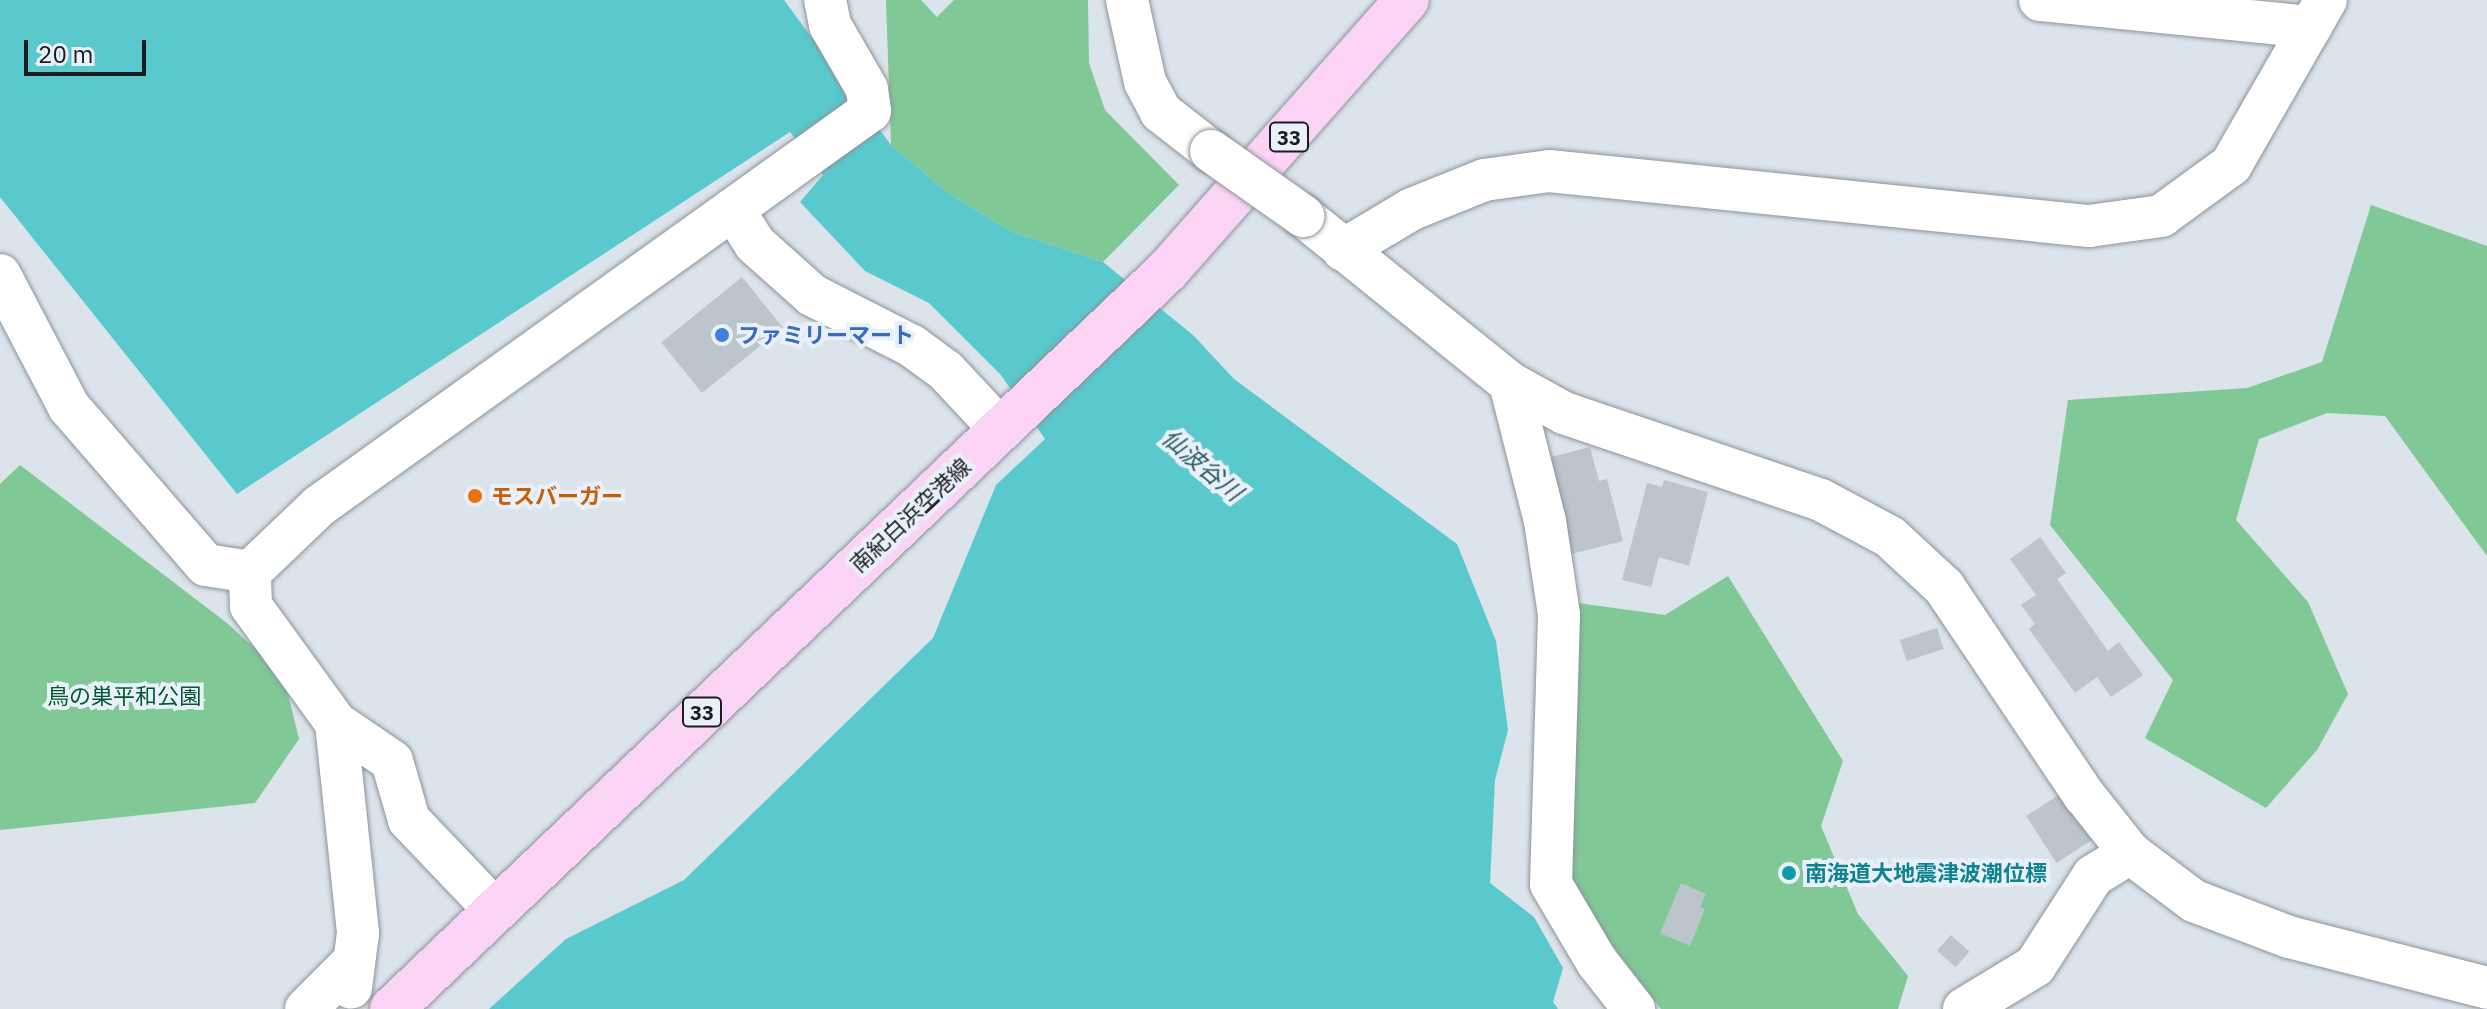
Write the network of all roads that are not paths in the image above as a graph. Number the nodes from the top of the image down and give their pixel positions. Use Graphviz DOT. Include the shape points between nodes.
graph roads {
  1 [pos="825,0"];
  2 [pos="1127,0"];
  3 [pos="1407,0"];
  4 [pos="2040,0"];
  5 [pos="2319,14"];
  6 [pos="733,209"];
  7 [pos="1343,250"];
  8 [pos="0,275"];
  9 [pos="1510,383"];
  10 [pos="1007,423"];
  11 [pos="250,572"];
  12 [pos="336,723"];
  13 [pos="2130,853"];
  14 [pos="494,909"];
  15 [pos="2487,988"];
  16 [pos="306,1009"];
  17 [pos="392,1009"];
  18 [pos="1634,1009"];
  19 [pos="1964,1009"];
  1 -- 6 [label="street" via="830,25 867,89 870,111"];
  2 -- 7 [label="street, bridge" via="1145,82 1161,112"];
  3 -- 10 [label="main road, 南紀白浜空港線 / 33" via="1167,271"];
  4 -- 5 [label="street"];
  5 -- 7 [label="street" via="2231,165 2161,216 2089,226 1549,171 1484,180 1412,209"];
  6 -- 10 [label="street" via="755,244 812,295 912,346"];
  6 -- 11 [label="street" via="319,506"];
  7 -- 9 [label="street"];
  8 -- 11 [label="street" via="69,407 206,565"];
  9 -- 13 [label="street" via="1564,413 1821,500 1890,537 1944,587 2084,795"];
  9 -- 18 [label="street" via="1545,521 1559,615 1551,884 1597,962"];
  10 -- 14 [label="main road, 南紀白浜空港線 / 33"];
  11 -- 12 [label="street" via="251,606"];
  12 -- 14 [label="street" via="392,761 409,820"];
  12 -- 16 [label="street" via="358,933 351,976"];
  13 -- 15 [label="street" via="2194,901 2289,937"];
  13 -- 19 [label="street" via="2093,876 2035,966"];
  14 -- 17 [label="main road, 南紀白浜空港線 / 33"];
}
